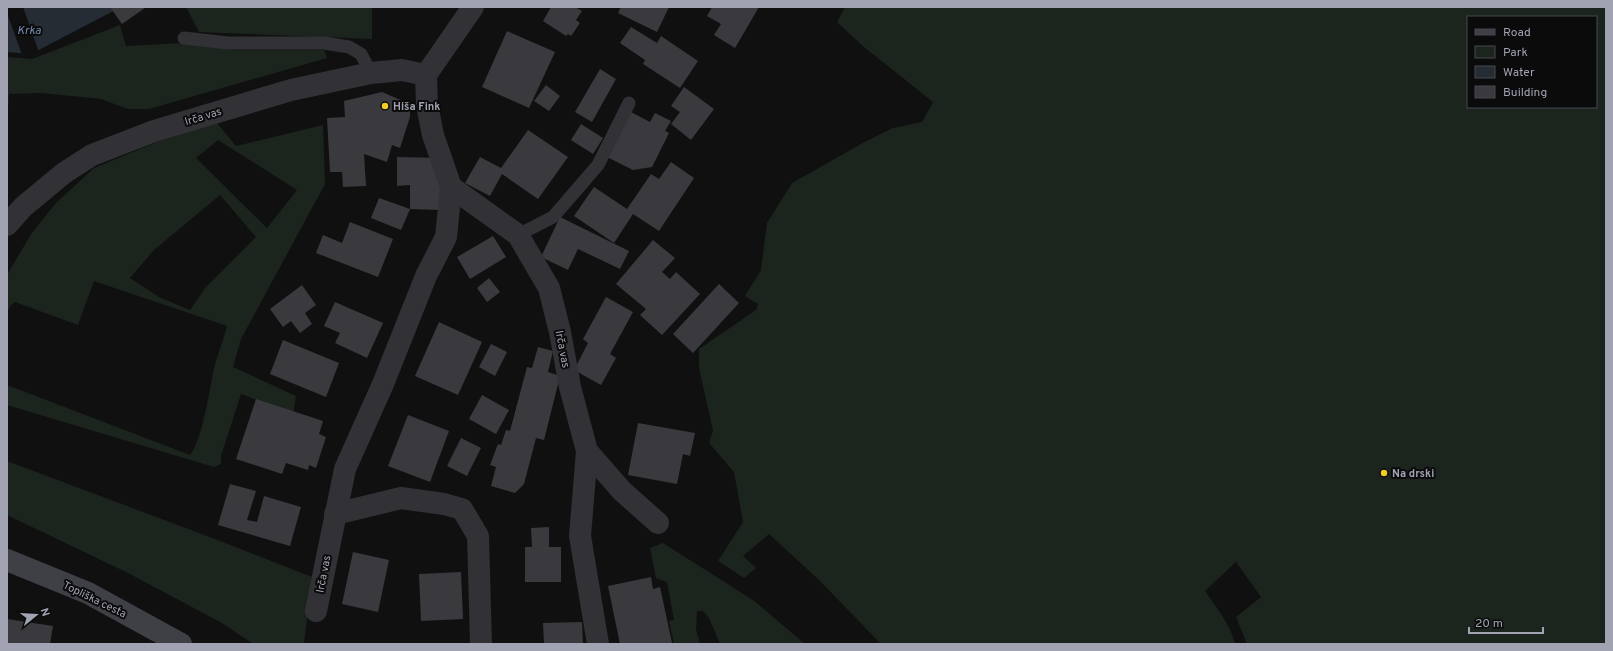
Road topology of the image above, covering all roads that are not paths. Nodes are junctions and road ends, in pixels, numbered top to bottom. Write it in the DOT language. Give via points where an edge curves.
graph roads {
  1 [pos="472,7"];
  2 [pos="184,38"];
  3 [pos="371,73"];
  4 [pos="426,75"];
  5 [pos="629,103"];
  6 [pos="452,187"];
  7 [pos="8,223"];
  8 [pos="518,235"];
  9 [pos="587,451"];
  10 [pos="335,514"];
  11 [pos="658,523"];
  12 [pos="7,560"];
  13 [pos="316,611"];
  14 [pos="181,644"];
  15 [pos="481,644"];
  16 [pos="598,644"];
  1 -- 4 [label="street"];
  2 -- 3 [label="lane" via="228,43 324,43 349,47 361,54"];
  3 -- 4 [label="street, Irča vas" via="402,70"];
  3 -- 7 [label="street, Irča vas" via="291,90 154,131 92,156 64,173"];
  4 -- 6 [label="street, Irča vas" via="427,105 433,135"];
  5 -- 8 [label="lane" via="598,165 553,217"];
  6 -- 8 [label="street, Irča vas"];
  6 -- 10 [label="street, Irča vas" via="446,237 426,276 383,384 345,469"];
  8 -- 9 [label="street, Irča vas" via="549,288 570,387"];
  9 -- 11 [label="street, Irča vas" via="622,491"];
  9 -- 16 [label="street" via="580,536"];
  10 -- 13 [label="street, Irča vas"];
  10 -- 15 [label="street" via="401,498 462,509 478,536"];
  12 -- 14 [label="main road, Topliška cesta" via="88,594"];
}
